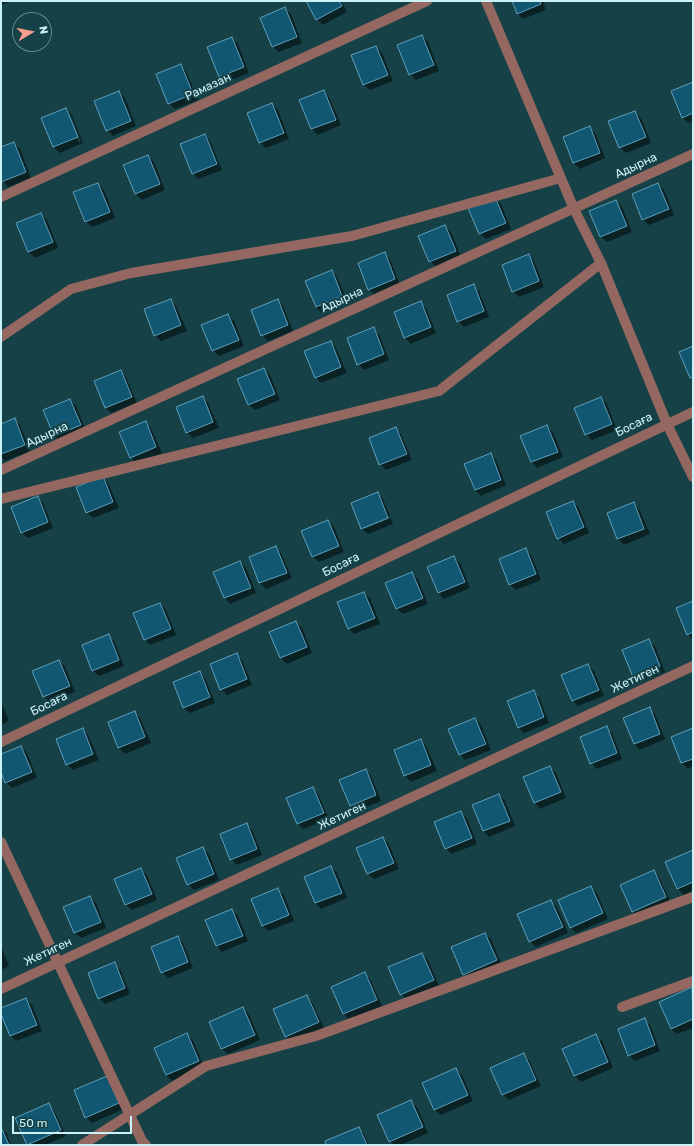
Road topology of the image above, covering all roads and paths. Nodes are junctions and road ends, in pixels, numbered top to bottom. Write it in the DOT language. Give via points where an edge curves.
graph roads {
  1 [pos="427,1"];
  2 [pos="486,1"];
  3 [pos="693,154"];
  4 [pos="561,178"];
  5 [pos="1,197"];
  6 [pos="574,209"];
  7 [pos="601,263"];
  8 [pos="1,337"];
  9 [pos="693,412"];
  10 [pos="667,424"];
  11 [pos="1,470"];
  12 [pos="693,477"];
  13 [pos="1,499"];
  14 [pos="693,666"];
  15 [pos="1,742"];
  16 [pos="1,842"];
  17 [pos="693,897"];
  18 [pos="58,962"];
  19 [pos="693,981"];
  20 [pos="1,988"];
  21 [pos="622,1007"];
  22 [pos="129,1115"];
  23 [pos="82,1145"];
  24 [pos="146,1145"];
  1 -- 5 [label="street, Рамазан"];
  2 -- 4 [label="street"];
  3 -- 6 [label="street, Адырна"];
  4 -- 6 [label="street"];
  4 -- 8 [label="street" via="352,236 131,273 71,289"];
  6 -- 7 [label="street"];
  6 -- 11 [label="street, Адырна"];
  7 -- 10 [label="street"];
  7 -- 13 [label="street" via="439,391"];
  9 -- 10 [label="street, Босаға"];
  10 -- 12 [label="street"];
  10 -- 15 [label="street, Босаға"];
  14 -- 18 [label="street, Жетиген"];
  16 -- 18 [label="street"];
  17 -- 22 [label="street" via="316,1036 206,1066"];
  18 -- 20 [label="street, Жетиген"];
  18 -- 22 [label="street"];
  19 -- 21 [label="street"];
  22 -- 23 [label="street"];
  22 -- 24 [label="street" via="142,1142"];
}
